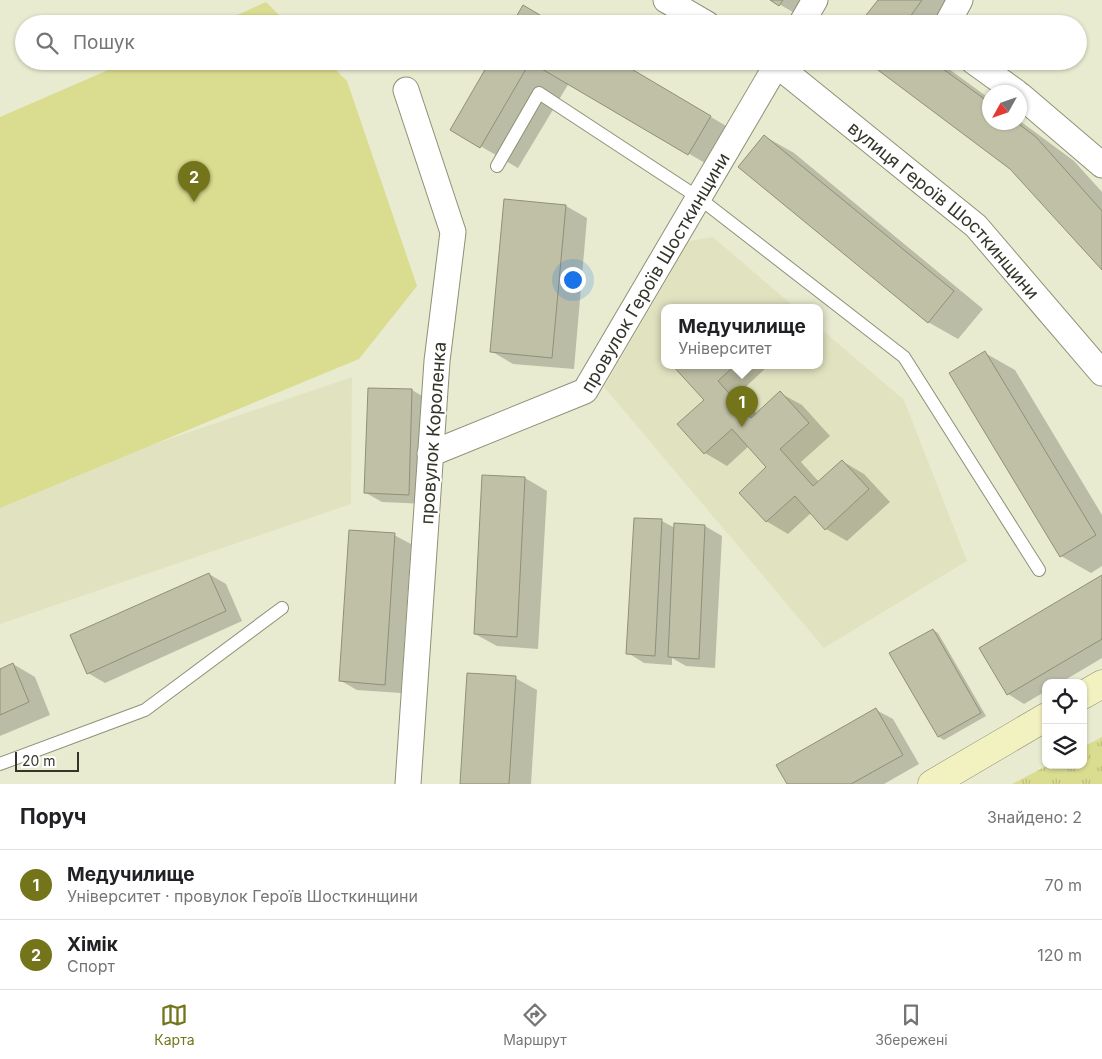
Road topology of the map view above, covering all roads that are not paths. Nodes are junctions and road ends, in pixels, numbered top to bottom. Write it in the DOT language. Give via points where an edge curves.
graph roads {
  1 [pos="666,0"];
  2 [pos="815,0"];
  3 [pos="960,0"];
  4 [pos="692,15"];
  5 [pos="806,15"];
  6 [pos="952,15"];
  7 [pos="771,70"];
  8 [pos="786,70"];
  9 [pos="986,70"];
  10 [pos="1007,85"];
  11 [pos="406,90"];
  12 [pos="1027,101"];
  13 [pos="1102,165"];
  14 [pos="497,166"];
  15 [pos="699,198"];
  16 [pos="1102,373"];
  17 [pos="430,454"];
  18 [pos="1040,570"];
  19 [pos="282,608"];
  20 [pos="1102,684"];
  21 [pos="1087,693"];
  22 [pos="1042,719"];
  23 [pos="0,764"];
  24 [pos="408,784"];
  25 [pos="932,784"];
  1 -- 4 [label="street"];
  2 -- 5 [label="street"];
  3 -- 6 [label="street"];
  7 -- 15 [label="street, провулок Героїв Шосткинщини"];
  8 -- 16 [label="street, вулиця Героїв Шосткинщини" via="976,226"];
  9 -- 10 [label="street"];
  11 -- 17 [label="street, провулок Короленка" via="453,232 437,361"];
  12 -- 13 [label="street"];
  14 -- 15 [label="lane" via="539,93"];
  15 -- 17 [label="street, провулок Героїв Шосткинщини" via="585,391"];
  15 -- 18 [label="lane" via="904,357"];
  17 -- 24 [label="street, провулок Короленка"];
  19 -- 23 [label="lane" via="145,710"];
  20 -- 21 [label="main road"];
  22 -- 25 [label="main road"];
}
